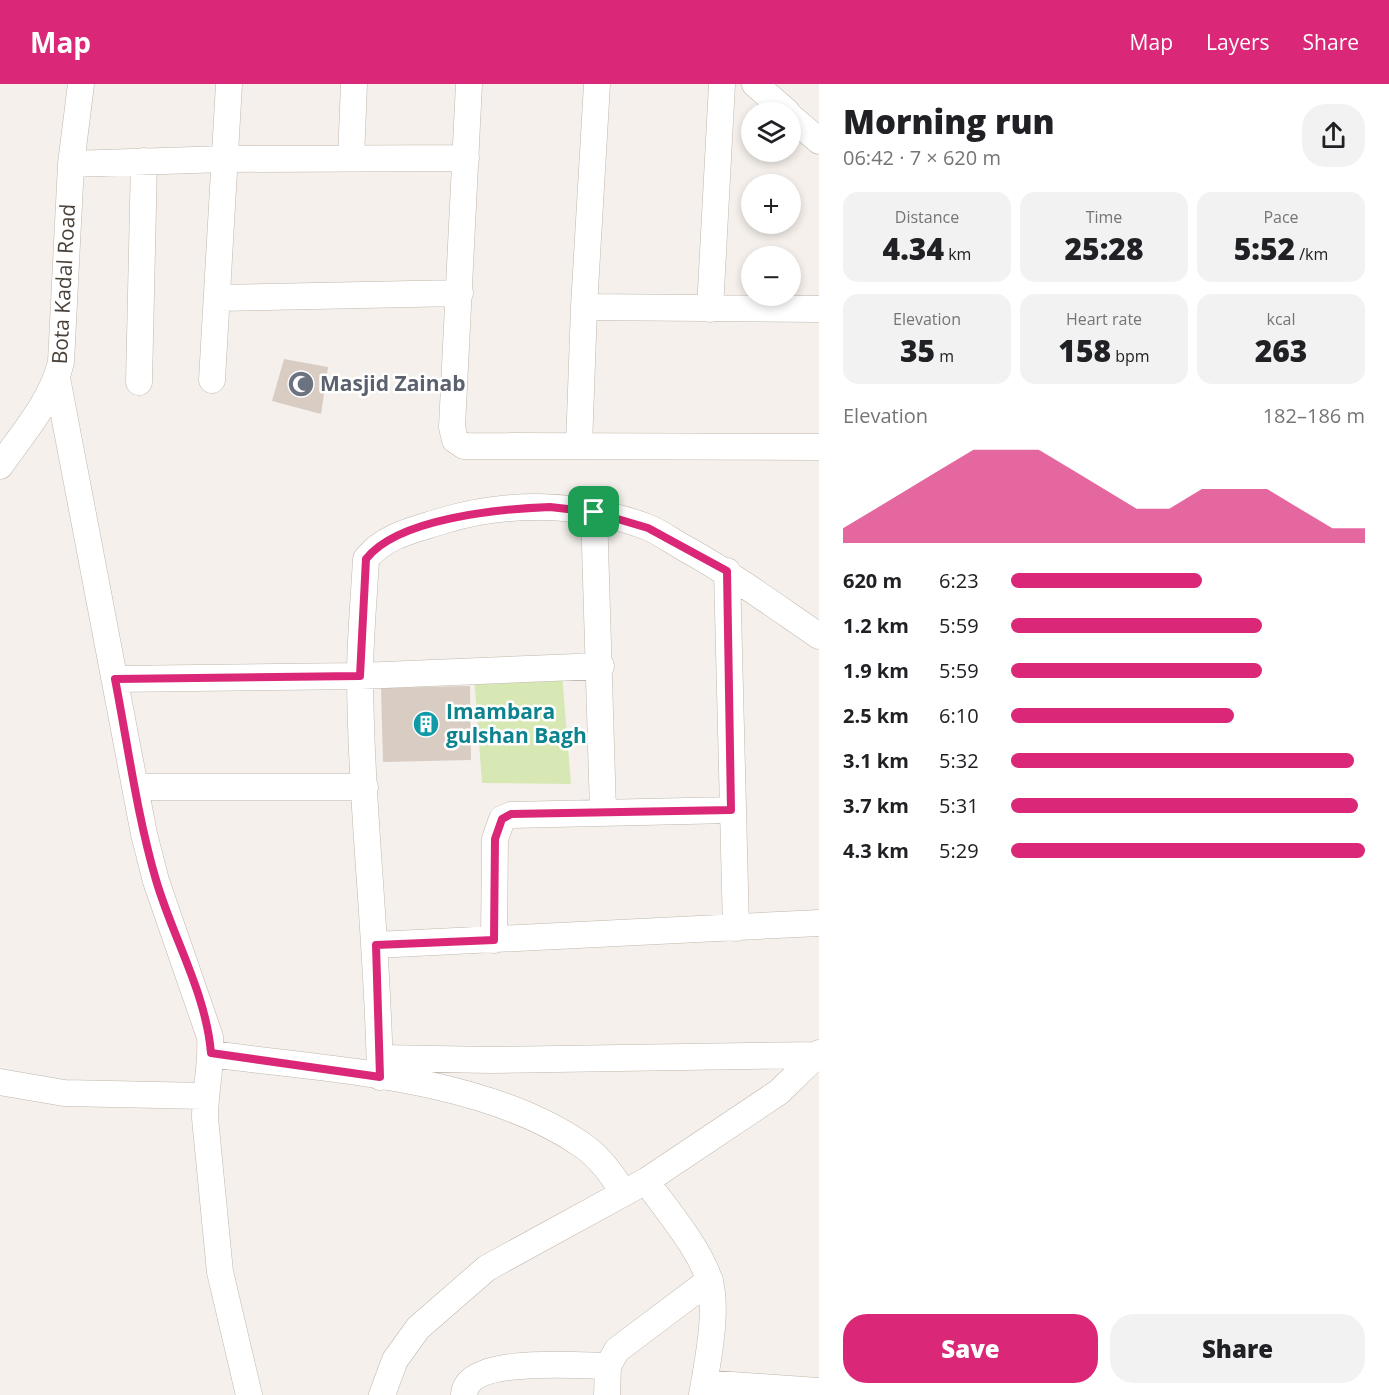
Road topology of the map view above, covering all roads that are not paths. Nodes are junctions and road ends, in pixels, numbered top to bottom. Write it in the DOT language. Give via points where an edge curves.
graph roads {
  1 [pos="81,84"];
  2 [pos="229,84"];
  3 [pos="354,84"];
  4 [pos="469,84"];
  5 [pos="597,84"];
  6 [pos="722,84"];
  7 [pos="755,84"];
  8 [pos="776,102"];
  9 [pos="801,125"];
  10 [pos="819,141"];
  11 [pos="351,158"];
  12 [pos="466,158"];
  13 [pos="225,159"];
  14 [pos="144,161"];
  15 [pos="71,164"];
  16 [pos="460,292"];
  17 [pos="218,298"];
  18 [pos="584,307"];
  19 [pos="710,309"];
  20 [pos="819,309"];
  21 [pos="57,378"];
  22 [pos="212,380"];
  23 [pos="139,382"];
  24 [pos="579,446"];
  25 [pos="819,447"];
  26 [pos="0,466"];
  27 [pos="594,512"];
  28 [pos="727,571"];
  29 [pos="819,636"];
  30 [pos="601,666"];
  31 [pos="360,676"];
  32 [pos="115,679"];
  33 [pos="136,787"];
  34 [pos="365,787"];
  35 [pos="731,810"];
  36 [pos="603,811"];
  37 [pos="819,923"];
  38 [pos="736,928"];
  39 [pos="494,940"];
  40 [pos="376,945"];
  41 [pos="211,1053"];
  42 [pos="818,1054"];
  43 [pos="380,1068"];
  44 [pos="0,1082"];
  45 [pos="205,1096"];
  46 [pos="646,1181"];
  47 [pos="624,1193"];
  48 [pos="710,1280"];
  49 [pos="608,1366"];
  50 [pos="703,1389"];
  51 [pos="819,1391"];
  52 [pos="249,1395"];
  53 [pos="382,1395"];
  54 [pos="464,1395"];
  55 [pos="607,1395"];
  1 -- 15 [label="street, Bota Kadal Road"];
  2 -- 13 [label="street"];
  3 -- 11 [label="street"];
  4 -- 12 [label="street"];
  5 -- 18 [label="street"];
  6 -- 19 [label="street"];
  7 -- 8 [label="street"];
  9 -- 10 [label="street"];
  11 -- 12 [label="street"];
  11 -- 13 [label="street"];
  12 -- 16 [label="street"];
  13 -- 14 [label="street"];
  13 -- 17 [label="street"];
  14 -- 15 [label="street"];
  14 -- 23 [label="street"];
  15 -- 21 [label="street, Bota Kadal Road"];
  16 -- 17 [label="street"];
  16 -- 24 [label="street" via="452,427 455,440 464,446"];
  17 -- 22 [label="street"];
  18 -- 19 [label="street"];
  18 -- 24 [label="street"];
  19 -- 20 [label="street"];
  21 -- 26 [label="street, Bota Kadal Road"];
  21 -- 32 [label="street"];
  24 -- 25 [label="street"];
  27 -- 28 [label="street" via="648,528"];
  27 -- 30 [label="street"];
  27 -- 31 [label="street" via="550,507 504,509 451,518 376,546 366,559"];
  28 -- 29 [label="street"];
  28 -- 35 [label="street"];
  30 -- 31 [label="street"];
  30 -- 36 [label="street"];
  31 -- 32 [label="street"];
  31 -- 34 [label="street"];
  32 -- 33 [label="street"];
  33 -- 34 [label="street"];
  33 -- 41 [label="street" via="156,881 206,1020"];
  34 -- 40 [label="street"];
  35 -- 36 [label="street"];
  35 -- 38 [label="street"];
  36 -- 39 [label="street" via="511,814 502,819 495,839"];
  37 -- 38 [label="street"];
  38 -- 39 [label="street"];
  39 -- 40 [label="street"];
  40 -- 43 [label="street"];
  41 -- 43 [label="street"];
  41 -- 45 [label="street"];
  42 -- 43 [label="street" via="492,1060"];
  42 -- 46 [label="street" via="779,1092"];
  43 -- 47 [label="street" via="514,1108 584,1146 607,1167"];
  44 -- 45 [label="street" via="64,1093"];
  45 -- 52 [label="street" via="220,1272"];
  46 -- 47 [label="street"];
  46 -- 48 [label="street"];
  47 -- 53 [label="street" via="487,1268 450,1298 418,1328 395,1360"];
  48 -- 49 [label="street" via="617,1350"];
  48 -- 50 [label="street" via="712,1309"];
  49 -- 54 [label="street" via="501,1368 470,1380"];
  49 -- 55 [label="street"];
  50 -- 51 [label="street"];
}
